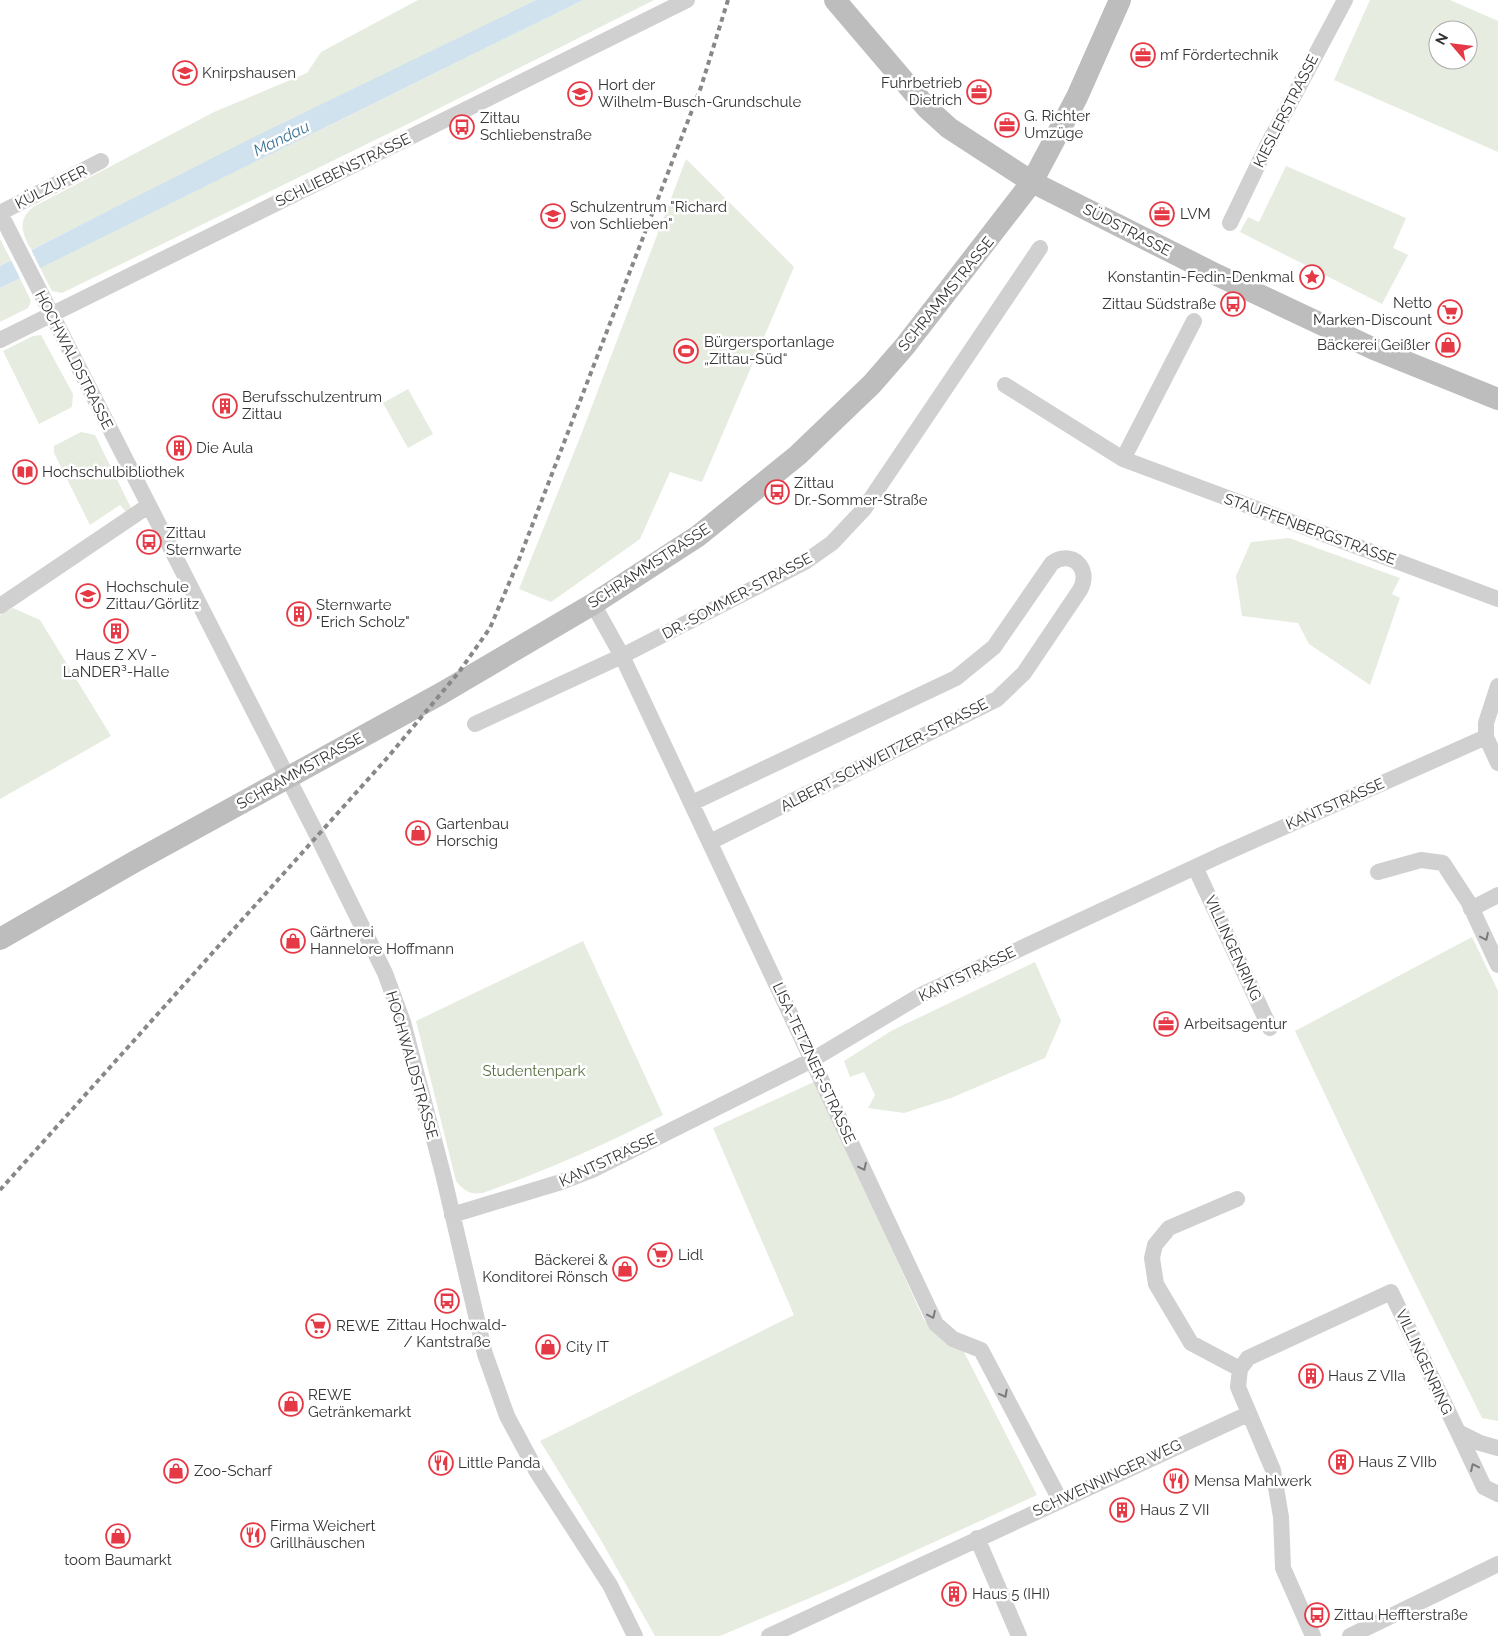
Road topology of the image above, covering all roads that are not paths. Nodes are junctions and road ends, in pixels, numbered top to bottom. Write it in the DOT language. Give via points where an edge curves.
graph roads {
  1 [pos="687,0"];
  2 [pos="834,0"];
  3 [pos="1120,0"];
  4 [pos="1345,0"];
  5 [pos="101,161"];
  6 [pos="1032,182"];
  7 [pos="0,213"];
  8 [pos="1230,223"];
  9 [pos="1040,248"];
  10 [pos="51,315"];
  11 [pos="1194,321"];
  12 [pos="0,340"];
  13 [pos="1005,385"];
  14 [pos="1498,399"];
  15 [pos="1123,460"];
  16 [pos="148,506"];
  17 [pos="1498,599"];
  18 [pos="593,604"];
  19 [pos="0,606"];
  20 [pos="622,656"];
  21 [pos="1498,686"];
  22 [pos="475,724"];
  23 [pos="1486,737"];
  24 [pos="1498,763"];
  25 [pos="287,778"];
  26 [pos="692,803"];
  27 [pos="710,842"];
  28 [pos="1195,867"];
  29 [pos="1378,872"];
  30 [pos="1498,895"];
  31 [pos="1471,909"];
  32 [pos="0,939"];
  33 [pos="1498,965"];
  34 [pos="1270,1028"];
  35 [pos="812,1060"];
  36 [pos="1237,1199"];
  37 [pos="452,1215"];
  38 [pos="1240,1369"];
  39 [pos="1248,1414"];
  40 [pos="1458,1432"];
  41 [pos="1498,1448"];
  42 [pos="1498,1494"];
  43 [pos="1060,1500"];
  44 [pos="977,1538"];
  45 [pos="1498,1564"];
  46 [pos="635,1636"];
  47 [pos="768,1636"];
  48 [pos="1019,1636"];
  49 [pos="1313,1636"];
  50 [pos="1350,1636"];
  1 -- 10 [label="street, SCHLIEBENSTRASSE"];
  2 -- 6 [label="main road, SÜDSTRASSE" via="948,128"];
  3 -- 6 [label="main road, SCHRAMMSTRASSE" via="1073,105"];
  4 -- 8 [label="street, KIESLERSTRASSE"];
  5 -- 7 [label="street, KÜLZUFER"];
  6 -- 14 [label="main road, SÜDSTRASSE" via="1366,345"];
  6 -- 18 [label="main road, SCHRAMMSTRASSE" via="872,384 798,455 698,536"];
  7 -- 10 [label="street, HOCHWALDSTRASSE"];
  9 -- 20 [label="street, DR.-SOMMER-STRASSE" via="864,509 832,543 805,562"];
  10 -- 12 [label="street, SCHLIEBENSTRASSE"];
  10 -- 16 [label="street, HOCHWALDSTRASSE"];
  11 -- 15 [label="street"];
  13 -- 15 [label="street, STAUFFENBERGSTRASSE"];
  15 -- 17 [label="street, STAUFFENBERGSTRASSE"];
  16 -- 19 [label="street"];
  16 -- 25 [label="street, HOCHWALDSTRASSE"];
  18 -- 20 [label="street, LISA-TETZNER-STRASSE"];
  18 -- 25 [label="main road, SCHRAMMSTRASSE" via="442,693"];
  20 -- 22 [label="street, DR.-SOMMER-STRASSE"];
  20 -- 26 [label="street, LISA-TETZNER-STRASSE"];
  21 -- 23 [label="street" via="1486,723"];
  23 -- 24 [label="street"];
  23 -- 28 [label="street, KANTSTRASSE"];
  25 -- 32 [label="main road, SCHRAMMSTRASSE"];
  25 -- 37 [label="street, HOCHWALDSTRASSE" via="396,999"];
  26 -- 27 [label="street, LISA-TETZNER-STRASSE"];
  26 -- 27 [label="street, ALBERT-SCHWEITZER-STRASSE" via="956,678 994,647 1052,563 1066,558 1083,570 1080,590 1024,673 997,699"];
  27 -- 35 [label="street, LISA-TETZNER-STRASSE"];
  28 -- 34 [label="street, VILLINGENRING"];
  28 -- 35 [label="street, KANTSTRASSE" via="921,995"];
  29 -- 31 [label="street" via="1422,860 1443,863"];
  30 -- 31 [label="street"];
  31 -- 33 [label="street, one-way"];
  35 -- 37 [label="street, KANTSTRASSE" via="592,1170"];
  35 -- 43 [label="street, LISA-TETZNER-STRASSE, one-way" via="936,1324 954,1339 981,1350"];
  36 -- 38 [label="street" via="1169,1228 1155,1245 1152,1258 1156,1284 1191,1344"];
  37 -- 46 [label="street, HOCHWALDSTRASSE" via="485,1354 507,1416 537,1472 610,1586"];
  38 -- 39 [label="street" via="1238,1387"];
  38 -- 40 [label="street, VILLINGENRING" via="1248,1358 1273,1345 1391,1292"];
  39 -- 43 [label="street, SCHWENNINGER WEG"];
  39 -- 49 [label="street" via="1274,1470 1283,1568"];
  40 -- 41 [label="street, VILLINGENRING"];
  42 -- 40 [label="street, VILLINGENRING, one-way" via="1484,1487"];
  43 -- 44 [label="street, SCHWENNINGER WEG"];
  44 -- 47 [label="street, SCHWENNINGER WEG"];
  44 -- 48 [label="street"];
  45 -- 50 [label="street"];
}
